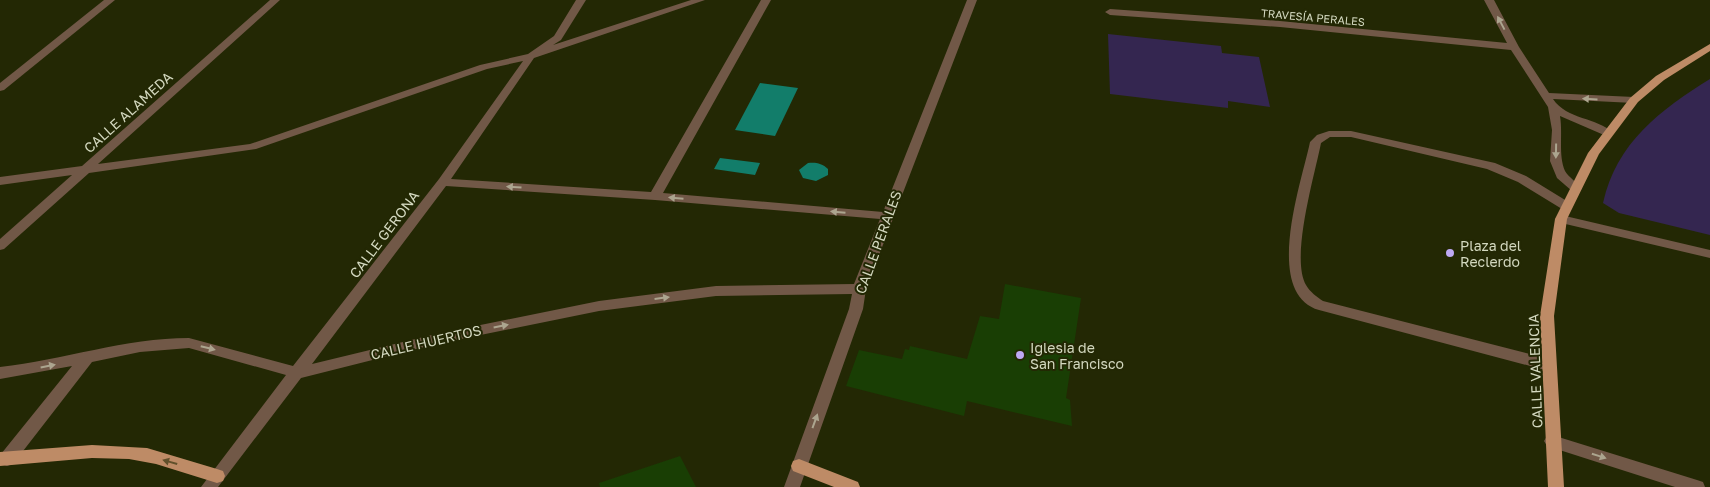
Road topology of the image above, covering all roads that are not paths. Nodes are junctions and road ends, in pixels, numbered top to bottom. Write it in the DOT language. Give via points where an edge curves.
graph roads {
  1 [pos="110,0"];
  2 [pos="275,0"];
  3 [pos="581,0"];
  4 [pos="700,0"];
  5 [pos="766,0"];
  6 [pos="972,0"];
  7 [pos="1489,0"];
  8 [pos="1110,12"];
  9 [pos="1514,46"];
  10 [pos="1710,47"];
  11 [pos="531,56"];
  12 [pos="0,88"];
  13 [pos="1546,96"];
  14 [pos="1634,100"];
  15 [pos="1553,107"];
  16 [pos="1608,133"];
  17 [pos="86,169"];
  18 [pos="0,181"];
  19 [pos="443,182"];
  20 [pos="1576,188"];
  21 [pos="655,196"];
  22 [pos="1566,206"];
  23 [pos="886,216"];
  24 [pos="1561,219"];
  25 [pos="0,246"];
  26 [pos="1710,254"];
  27 [pos="859,289"];
  28 [pos="87,358"];
  29 [pos="1549,365"];
  30 [pos="0,373"];
  31 [pos="296,373"];
  32 [pos="1552,441"];
  33 [pos="4,459"];
  34 [pos="799,466"];
  35 [pos="213,482"];
  36 [pos="792,487"];
  37 [pos="852,487"];
  38 [pos="1556,487"];
  39 [pos="1697,487"];
  1 -- 12 [label="street"];
  2 -- 17 [label="street, CALLE ALAMEDA"];
  3 -- 11 [label="street, CALLE GERONA" via="558,38"];
  4 -- 11 [label="street"];
  5 -- 21 [label="street"];
  6 -- 23 [label="street, CALLE PERALES"];
  9 -- 7 [label="street, one-way"];
  8 -- 9 [label="street, TRAVESÍA PERALES"];
  9 -- 13 [label="street"];
  10 -- 14 [label="main road, CALLE VALENCIA" via="1660,78"];
  11 -- 17 [label="street" via="484,67 252,148"];
  11 -- 19 [label="street, CALLE GERONA"];
  14 -- 13 [label="street, one-way"];
  13 -- 15 [label="street"];
  14 -- 16 [label="main road, CALLE VALENCIA"];
  15 -- 16 [label="street"];
  15 -- 20 [label="street, one-way" via="1557,130 1556,161 1561,175"];
  16 -- 20 [label="main road, CALLE VALENCIA"];
  17 -- 18 [label="street"];
  17 -- 25 [label="street, CALLE ALAMEDA"];
  21 -- 19 [label="street, one-way"];
  19 -- 31 [label="street, CALLE GERONA"];
  20 -- 22 [label="main road, CALLE VALENCIA"];
  23 -- 21 [label="street, one-way"];
  22 -- 24 [label="main road, CALLE VALENCIA"];
  22 -- 29 [label="street" via="1522,179 1492,166 1363,136 1329,134 1316,142 1297,238 1295,270 1299,284 1303,292 1319,304"];
  23 -- 27 [label="street, CALLE PERALES"];
  24 -- 26 [label="street"];
  24 -- 29 [label="main road, CALLE VALENCIA" via="1547,316"];
  31 -- 27 [label="street, CALLE HUERTOS, one-way" via="436,339 599,306 760,288"];
  34 -- 27 [label="street, CALLE PERALES, one-way" via="856,309"];
  30 -- 28 [label="street, one-way"];
  28 -- 31 [label="street, one-way" via="140,347 189,343"];
  28 -- 33 [label="street"];
  29 -- 32 [label="main road, CALLE VALENCIA"];
  31 -- 35 [label="street, CALLE GERONA"];
  32 -- 38 [label="main road, CALLE VALENCIA"];
  32 -- 39 [label="street, one-way"];
  35 -- 33 [label="main road, one-way" via="146,455 104,452"];
  34 -- 36 [label="street, CALLE PERALES"];
  34 -- 37 [label="main road"];
}
